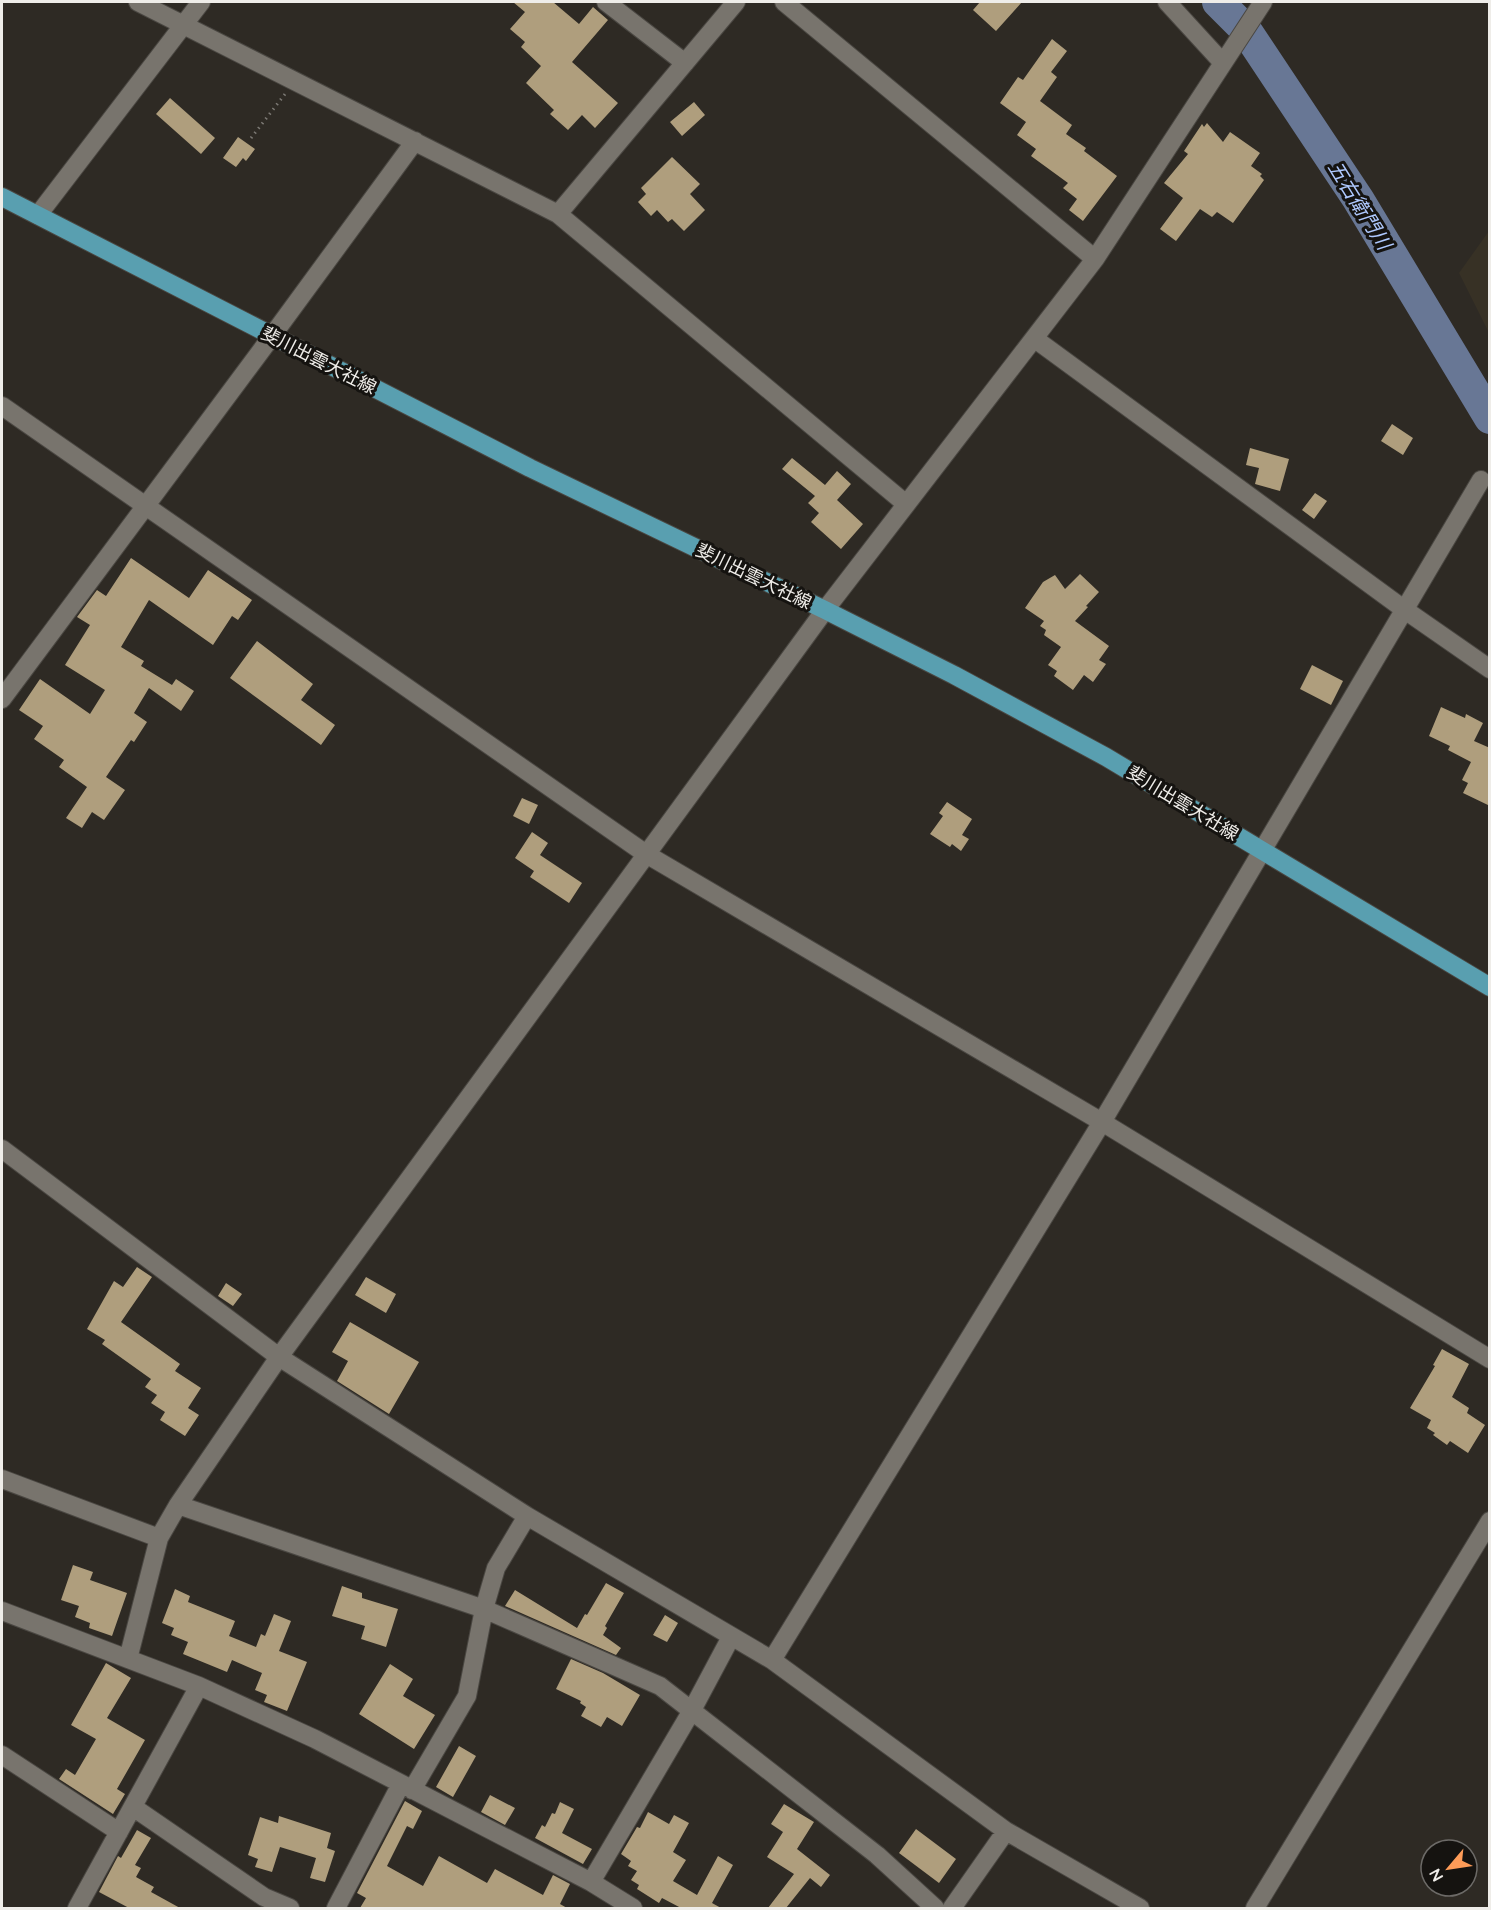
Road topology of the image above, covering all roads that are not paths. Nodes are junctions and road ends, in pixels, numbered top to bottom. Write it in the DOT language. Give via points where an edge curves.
graph roads {
  1 [pos="138,2"];
  2 [pos="201,2"];
  3 [pos="606,2"];
  4 [pos="736,2"];
  5 [pos="784,2"];
  6 [pos="1167,2"];
  7 [pos="1263,2"];
  8 [pos="184,24"];
  9 [pos="1221,62"];
  10 [pos="685,63"];
  11 [pos="415,141"];
  12 [pos="2,197"];
  13 [pos="558,214"];
  14 [pos="38,215"];
  15 [pos="1095,259"];
  16 [pos="272,336"];
  17 [pos="1035,339"];
  18 [pos="2,406"];
  19 [pos="1481,480"];
  20 [pos="906,504"];
  21 [pos="146,505"];
  22 [pos="825,610"];
  23 [pos="1405,610"];
  24 [pos="1490,669"];
  25 [pos="2,699"];
  26 [pos="1261,850"];
  27 [pos="646,854"];
  28 [pos="1490,987"];
  29 [pos="1102,1122"];
  30 [pos="2,1149"];
  31 [pos="279,1357"];
  32 [pos="1490,1359"];
  33 [pos="2,1479"];
  34 [pos="178,1505"];
  35 [pos="527,1516"];
  36 [pos="1490,1521"];
  37 [pos="159,1538"];
  38 [pos="484,1609"];
  39 [pos="2,1611"];
  40 [pos="731,1637"];
  41 [pos="128,1659"];
  42 [pos="772,1660"];
  43 [pos="199,1686"];
  44 [pos="691,1712"];
  45 [pos="2,1755"];
  46 [pos="407,1787"];
  47 [pos="133,1807"];
  48 [pos="1006,1831"];
  49 [pos="119,1832"];
  50 [pos="591,1882"];
  51 [pos="77,1908"];
  52 [pos="290,1908"];
  53 [pos="336,1908"];
  54 [pos="633,1908"];
  55 [pos="935,1908"];
  56 [pos="952,1908"];
  57 [pos="1140,1908"];
  58 [pos="1255,1908"];
  1 -- 8 [label="street"];
  2 -- 8 [label="street"];
  3 -- 10 [label="street"];
  4 -- 10 [label="street"];
  5 -- 15 [label="street"];
  6 -- 9 [label="street"];
  7 -- 9 [label="street"];
  8 -- 11 [label="street"];
  8 -- 14 [label="street"];
  9 -- 15 [label="street"];
  10 -- 13 [label="street"];
  11 -- 13 [label="street"];
  11 -- 16 [label="street"];
  12 -- 14 [label="main road, 斐川出雲大社線"];
  13 -- 20 [label="street"];
  14 -- 16 [label="main road, 斐川出雲大社線"];
  15 -- 17 [label="street"];
  16 -- 21 [label="street"];
  16 -- 22 [label="main road, 斐川出雲大社線" via="530,468"];
  17 -- 20 [label="street"];
  17 -- 23 [label="street"];
  18 -- 21 [label="street"];
  19 -- 23 [label="street"];
  20 -- 22 [label="street"];
  21 -- 25 [label="street"];
  21 -- 27 [label="street"];
  22 -- 26 [label="main road, 斐川出雲大社線" via="1106,757"];
  22 -- 27 [label="street"];
  23 -- 24 [label="street"];
  23 -- 26 [label="street"];
  26 -- 28 [label="main road, 斐川出雲大社線"];
  26 -- 29 [label="street"];
  27 -- 29 [label="street"];
  27 -- 31 [label="street"];
  29 -- 32 [label="street"];
  29 -- 42 [label="street"];
  30 -- 31 [label="street"];
  31 -- 34 [label="street"];
  31 -- 35 [label="street"];
  33 -- 37 [label="street"];
  34 -- 37 [label="street"];
  34 -- 38 [label="street"];
  35 -- 38 [label="street" via="496,1568"];
  35 -- 40 [label="street"];
  36 -- 58 [label="street"];
  37 -- 41 [label="street"];
  38 -- 44 [label="street" via="660,1686"];
  38 -- 46 [label="street" via="467,1696"];
  39 -- 41 [label="street"];
  40 -- 42 [label="street"];
  40 -- 44 [label="street"];
  41 -- 43 [label="street"];
  42 -- 48 [label="street"];
  43 -- 46 [label="street"];
  43 -- 47 [label="street"];
  44 -- 50 [label="street"];
  44 -- 55 [label="street" via="877,1855"];
  45 -- 49 [label="street"];
  46 -- 50 [label="street"];
  46 -- 53 [label="street"];
  47 -- 49 [label="street"];
  47 -- 52 [label="street" via="264,1897"];
  48 -- 56 [label="street"];
  48 -- 57 [label="street"];
  49 -- 51 [label="street"];
  50 -- 54 [label="street"];
}
